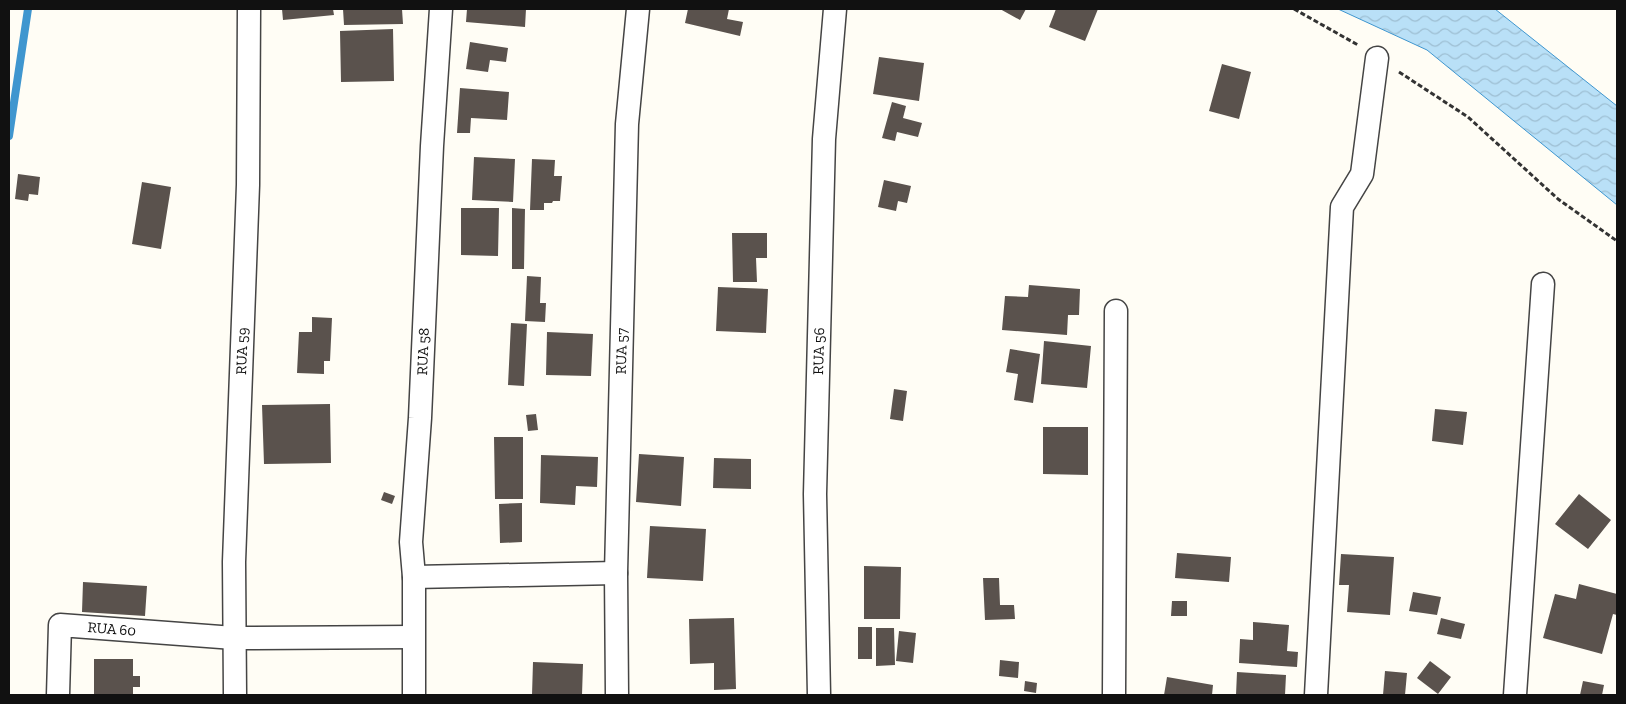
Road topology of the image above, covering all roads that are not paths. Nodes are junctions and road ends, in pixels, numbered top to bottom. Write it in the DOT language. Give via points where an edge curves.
graph roads {
  1 [pos="249,9"];
  2 [pos="441,9"];
  3 [pos="638,9"];
  4 [pos="835,9"];
  5 [pos="1378,58"];
  6 [pos="1544,284"];
  7 [pos="1116,311"];
  8 [pos="616,573"];
  9 [pos="414,577"];
  10 [pos="413,637"];
  11 [pos="234,638"];
  12 [pos="58,695"];
  13 [pos="235,695"];
  14 [pos="414,695"];
  15 [pos="617,695"];
  16 [pos="819,695"];
  17 [pos="1114,695"];
  18 [pos="1316,695"];
  19 [pos="1515,695"];
  1 -- 11 [label="street, RUA 59" via="248,184"];
  2 -- 9 [label="street, RUA 58" via="411,542"];
  3 -- 8 [label="street, RUA 57" via="628,124"];
  4 -- 16 [label="street, RUA 56" via="824,139 815,494"];
  5 -- 18 [label="street" via="1362,174 1342,206"];
  6 -- 19 [label="street"];
  7 -- 17 [label="street"];
  8 -- 9 [label="street"];
  8 -- 15 [label="street, RUA 57"];
  9 -- 10 [label="street, RUA 58"];
  10 -- 11 [label="street"];
  10 -- 14 [label="street, RUA 58"];
  11 -- 12 [label="street, RUA 60" via="60,625"];
  11 -- 13 [label="street, RUA 59"];
}
